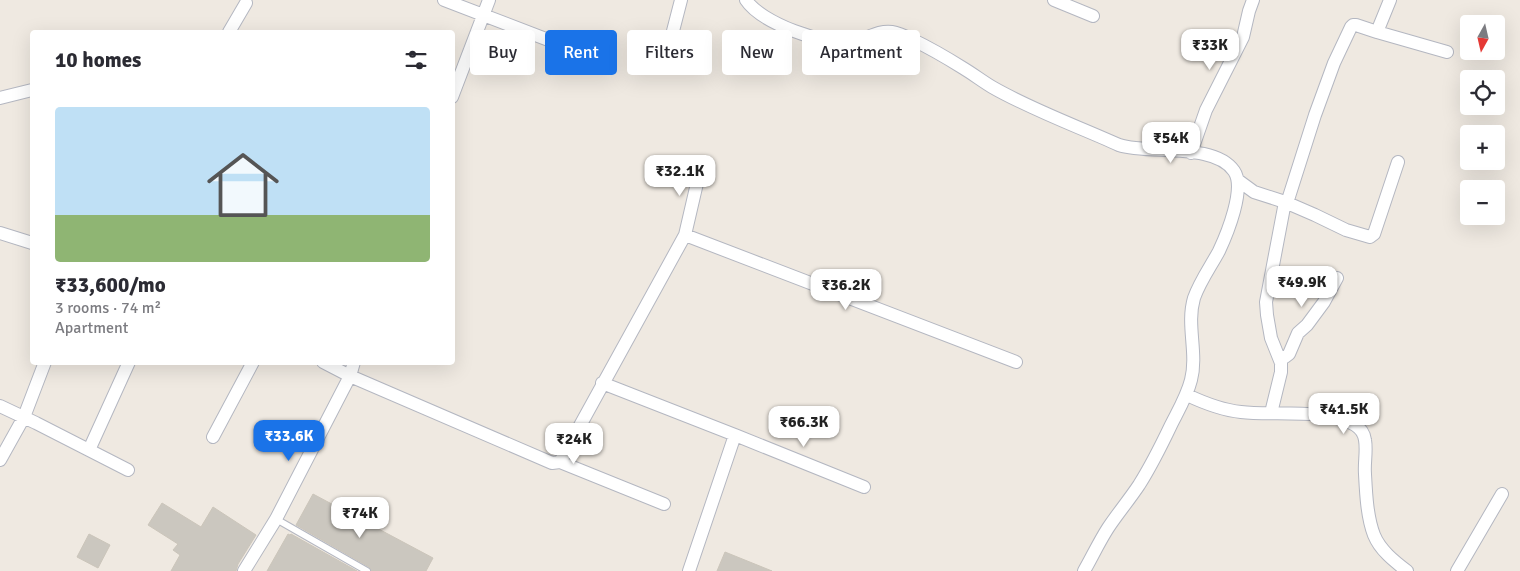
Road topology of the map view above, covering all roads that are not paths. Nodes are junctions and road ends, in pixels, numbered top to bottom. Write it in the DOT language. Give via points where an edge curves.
graph roads {
  1 [pos="444,0"];
  2 [pos="489,0"];
  3 [pos="681,0"];
  4 [pos="746,0"];
  5 [pos="1054,0"];
  6 [pos="1253,0"];
  7 [pos="1390,0"];
  8 [pos="246,3"];
  9 [pos="484,16"];
  10 [pos="1092,16"];
  11 [pos="230,30"];
  12 [pos="673,30"];
  13 [pos="1377,32"];
  14 [pos="545,39"];
  15 [pos="1447,52"];
  16 [pos="455,89"];
  17 [pos="30,90"];
  18 [pos="0,98"];
  19 [pos="1191,152"];
  20 [pos="1398,162"];
  21 [pos="701,166"];
  22 [pos="1239,182"];
  23 [pos="1286,203"];
  24 [pos="0,233"];
  25 [pos="685,235"];
  26 [pos="30,242"];
  27 [pos="1338,278"];
  28 [pos="1279,357"];
  29 [pos="1016,362"];
  30 [pos="44,365"];
  31 [pos="128,365"];
  32 [pos="251,365"];
  33 [pos="329,365"];
  34 [pos="353,365"];
  35 [pos="350,376"];
  36 [pos="602,383"];
  37 [pos="1187,395"];
  38 [pos="0,406"];
  39 [pos="1271,414"];
  40 [pos="24,417"];
  41 [pos="735,435"];
  42 [pos="212,437"];
  43 [pos="90,450"];
  44 [pos="0,460"];
  45 [pos="560,462"];
  46 [pos="128,470"];
  47 [pos="864,487"];
  48 [pos="1502,494"];
  49 [pos="664,504"];
  50 [pos="276,519"];
  51 [pos="244,571"];
  52 [pos="367,571"];
  53 [pos="689,571"];
  54 [pos="1084,571"];
  55 [pos="1407,571"];
  56 [pos="1457,571"];
  1 -- 9 [label="street"];
  2 -- 9 [label="street"];
  3 -- 12 [label="street"];
  4 -- 19 [label="street" via="751,7 778,24 832,41 855,42 894,32 924,45 990,86 1119,145"];
  5 -- 10 [label="street"];
  6 -- 19 [label="street" via="1243,36 1210,103"];
  7 -- 13 [label="street"];
  8 -- 11 [label="street"];
  9 -- 14 [label="street"];
  9 -- 16 [label="street"];
  13 -- 15 [label="street"];
  13 -- 23 [label="street" via="1356,25 1351,28 1334,63"];
  17 -- 18 [label="street"];
  19 -- 22 [label="street" via="1228,164"];
  20 -- 23 [label="street" via="1374,234 1370,237 1346,230"];
  21 -- 25 [label="street"];
  22 -- 23 [label="street" via="1254,192"];
  22 -- 37 [label="street" via="1220,248 1194,297 1191,315 1193,368"];
  23 -- 28 [label="street" via="1266,302 1271,338"];
  24 -- 26 [label="street"];
  25 -- 29 [label="street"];
  25 -- 36 [label="street"];
  27 -- 28 [label="street" via="1324,302 1298,333 1287,356"];
  28 -- 39 [label="street" via="1281,372"];
  30 -- 40 [label="street"];
  31 -- 43 [label="street"];
  32 -- 42 [label="street"];
  33 -- 35 [label="street"];
  34 -- 35 [label="street"];
  35 -- 45 [label="street" via="552,463"];
  35 -- 50 [label="street"];
  36 -- 41 [label="street"];
  36 -- 45 [label="street"];
  37 -- 39 [label="street" via="1226,410"];
  37 -- 54 [label="street" via="1152,463 1107,529"];
  38 -- 40 [label="street"];
  39 -- 55 [label="street" via="1320,415 1356,425 1365,439 1366,483 1374,535 1390,558"];
  40 -- 43 [label="street"];
  40 -- 44 [label="street"];
  41 -- 47 [label="street"];
  41 -- 53 [label="street"];
  43 -- 46 [label="street"];
  45 -- 49 [label="street"];
  48 -- 56 [label="street"];
  50 -- 51 [label="street"];
  50 -- 52 [label="lane"];
}
